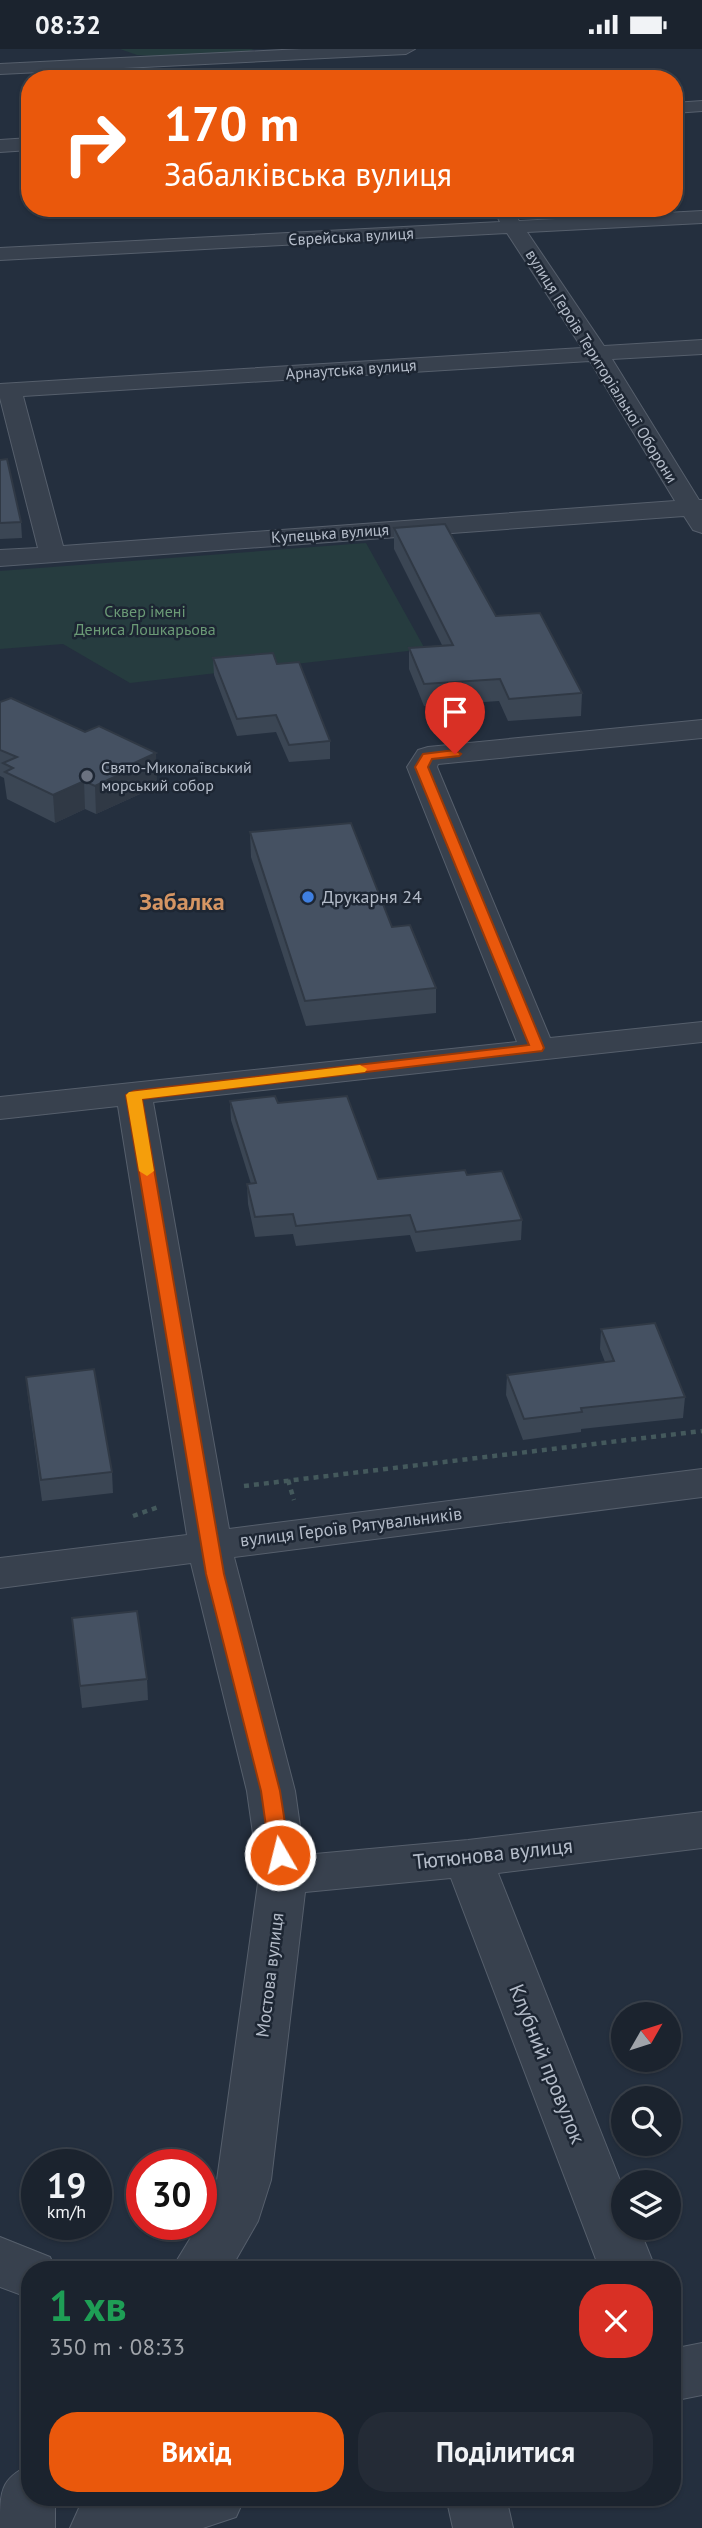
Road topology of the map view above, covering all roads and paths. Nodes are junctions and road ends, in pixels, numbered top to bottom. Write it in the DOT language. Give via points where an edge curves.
graph roads {
  1 [pos="388,49"];
  2 [pos="406,49"];
  3 [pos="40,50"];
  4 [pos="76,65"];
  5 [pos="0,69"];
  6 [pos="401,69"];
  7 [pos="702,106"];
  8 [pos="683,107"];
  9 [pos="21,145"];
  10 [pos="0,146"];
  11 [pos="507,217"];
  12 [pos="702,217"];
  13 [pos="514,227"];
  14 [pos="0,254"];
  15 [pos="702,347"];
  16 [pos="597,353"];
  17 [pos="5,390"];
  18 [pos="698,513"];
  19 [pos="52,553"];
  20 [pos="0,558"];
  21 [pos="702,729"];
  22 [pos="702,1032"];
  23 [pos="537,1048"];
  24 [pos="134,1095"];
  25 [pos="0,1108"];
  26 [pos="702,1431"];
  27 [pos="702,1483"];
  28 [pos="202,1491"];
  29 [pos="125,1519"];
  30 [pos="210,1545"];
  31 [pos="0,1573"];
  32 [pos="702,1830"];
  33 [pos="468,1858"];
  34 [pos="283,1876"];
  35 [pos="0,2261"];
  36 [pos="204,2261"];
  37 [pos="625,2261"];
  38 [pos="21,2270"];
  39 [pos="702,2369"];
  40 [pos="681,2373"];
  41 [pos="25,2506"];
  42 [pos="182,2506"];
  43 [pos="477,2506"];
  44 [pos="25,2528"];
  45 [pos="100,2528"];
  46 [pos="483,2528"];
  1 -- 2 [label="street"];
  1 -- 4 [label="street"];
  1 -- 6 [label="street"];
  3 -- 4 [label="street"];
  4 -- 5 [label="street"];
  7 -- 8 [label="street"];
  9 -- 10 [label="street"];
  11 -- 13 [label="street, вулиця Героїв Територіальної Оборони"];
  12 -- 13 [label="street, Єврейська вулиця"];
  13 -- 14 [label="street, Єврейська вулиця"];
  13 -- 16 [label="street, вулиця Героїв Територіальної Оборони"];
  15 -- 16 [label="street, Арнаутська вулиця"];
  16 -- 17 [label="street, Арнаутська вулиця"];
  16 -- 18 [label="street, вулиця Героїв Територіальної Оборони"];
  17 -- 19 [label="street"];
  18 -- 19 [label="street, Купецька вулиця"];
  19 -- 20 [label="street, Купецька вулиця"];
  21 -- 23 [label="street" via="428,756 422,767"];
  22 -- 23 [label="street"];
  23 -- 24 [label="street"];
  24 -- 25 [label="street"];
  24 -- 28 [label="street, Мостова вулиця"];
  26 -- 28 [label="path"];
  27 -- 30 [label="street, вулиця Героїв Рятувальників"];
  28 -- 29 [label="path"];
  28 -- 30 [label="street, Мостова вулиця"];
  30 -- 31 [label="street, вулиця Героїв Рятувальників"];
  30 -- 34 [label="street, Мостова вулиця" via="271,1791"];
  32 -- 33 [label="street, Тютюнова вулиця"];
  33 -- 34 [label="street, Тютюнова вулиця"];
  33 -- 37 [label="street, Клубний провулок"];
  34 -- 36 [label="street, Мостова вулиця" via="244,2179 231,2221"];
  35 -- 38 [label="street"];
  39 -- 40 [label="street"];
  41 -- 44 [label="street"];
  42 -- 45 [label="street"];
  43 -- 46 [label="street"];
}
